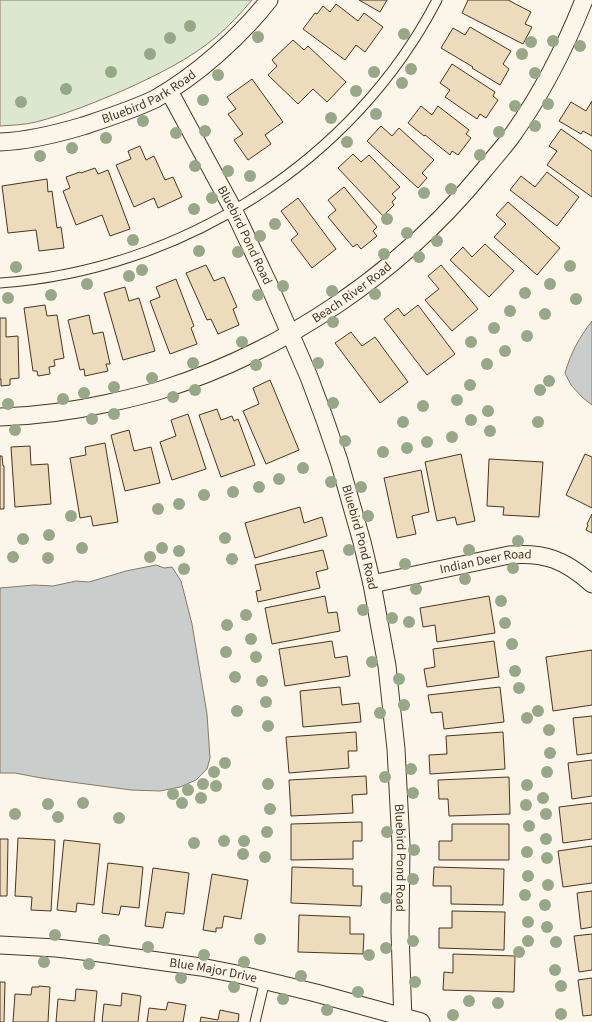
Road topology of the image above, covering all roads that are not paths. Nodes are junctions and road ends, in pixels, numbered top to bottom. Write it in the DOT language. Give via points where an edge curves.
graph roads {
  1 [pos="269,0"];
  2 [pos="437,0"];
  3 [pos="584,0"];
  4 [pos="169,90"];
  5 [pos="0,142"];
  6 [pos="234,211"];
  7 [pos="0,283"];
  8 [pos="290,333"];
  9 [pos="0,417"];
  10 [pos="372,584"];
  11 [pos="592,584"];
  12 [pos="0,945"];
  13 [pos="265,980"];
  14 [pos="403,1020"];
  15 [pos="255,1022"];
  16 [pos="421,1022"];
  1 -- 4 [label="street, Bluebird Park Road" via="224,48"];
  2 -- 6 [label="lane" via="398,63 354,116 292,171"];
  3 -- 8 [label="street, Beach River Road" via="556,63 525,116 462,196 394,261 343,299"];
  4 -- 5 [label="street, Bluebird Park Road" via="140,105 84,126 32,138"];
  4 -- 6 [label="street, Bluebird Pond Road"];
  6 -- 7 [label="lane" via="178,239 116,262 68,274"];
  6 -- 8 [label="street, Bluebird Pond Road"];
  8 -- 9 [label="street, Beach River Road" via="222,367 160,390 68,411"];
  8 -- 10 [label="street, Bluebird Pond Road" via="337,454"];
  10 -- 11 [label="street, Indian Deer Road" via="524,554 559,561"];
  10 -- 14 [label="street, Bluebird Pond Road" via="387,666 397,757"];
  12 -- 13 [label="street, Blue Major Drive" via="56,948 182,964"];
  13 -- 14 [label="street, Blue Major Drive"];
  13 -- 15 [label="lane"];
  14 -- 16 [label="street, Blue Major Drive"];
}
